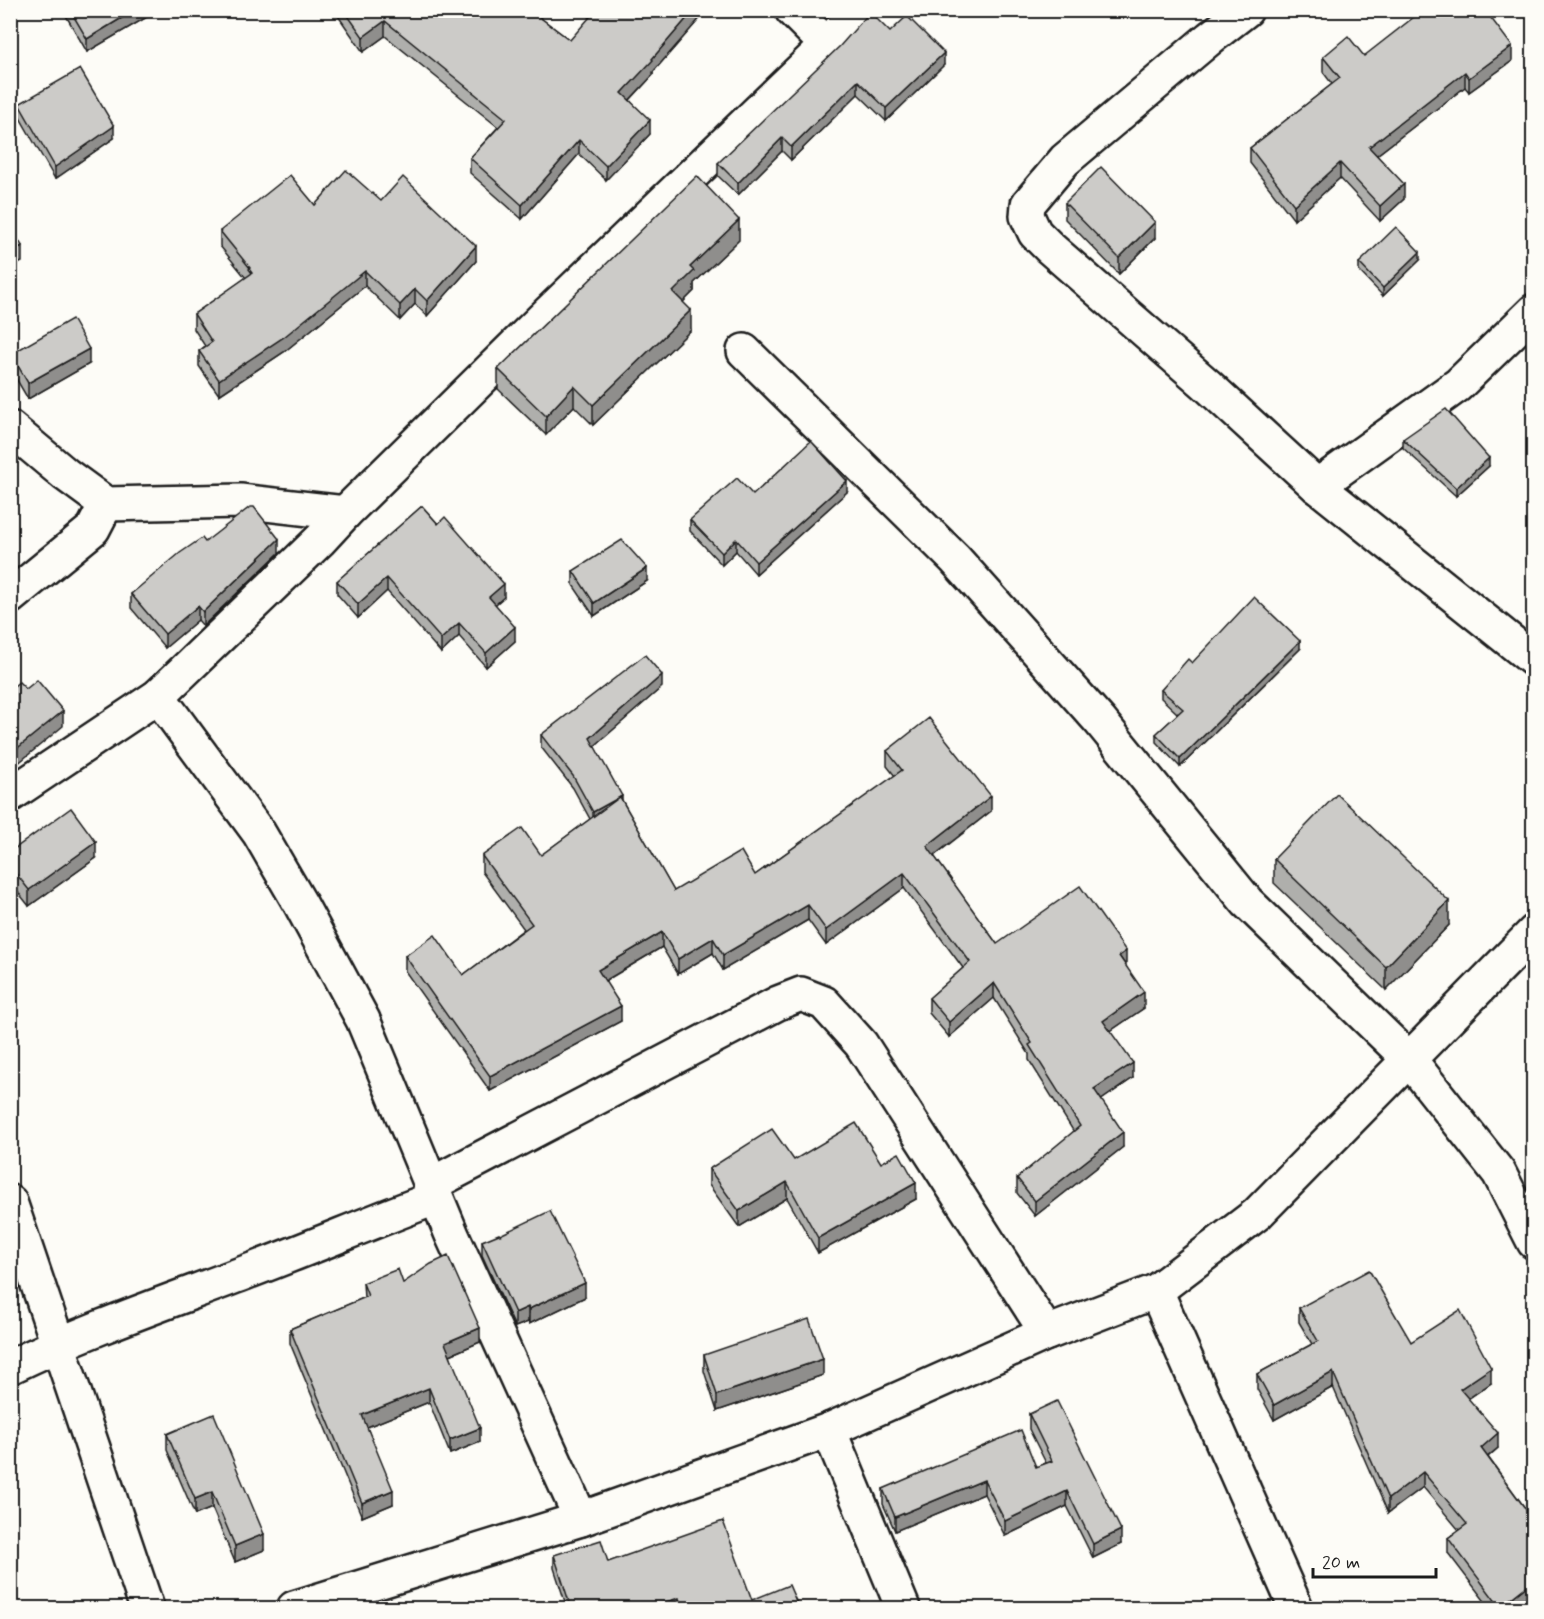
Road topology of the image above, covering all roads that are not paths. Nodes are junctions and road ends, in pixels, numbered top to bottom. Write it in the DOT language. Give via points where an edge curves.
graph roads {
  1 [pos="792,10"];
  2 [pos="858,10"];
  3 [pos="1246,10"];
  4 [pos="827,45"];
  5 [pos="1533,311"];
  6 [pos="744,351"];
  7 [pos="10,428"];
  8 [pos="1317,486"];
  9 [pos="106,504"];
  10 [pos="345,513"];
  11 [pos="10,597"];
  12 [pos="1533,660"];
  13 [pos="158,696"];
  14 [pos="10,795"];
  15 [pos="1531,940"];
  16 [pos="1409,1059"];
  17 [pos="433,1191"];
  18 [pos="10,1202"];
  19 [pos="1533,1242"];
  20 [pos="1156,1291"];
  21 [pos="1047,1333"];
  22 [pos="58,1344"];
  23 [pos="10,1367"];
  24 [pos="829,1430"];
  25 [pos="581,1519"];
  26 [pos="147,1608"];
  27 [pos="294,1608"];
  28 [pos="903,1608"];
  29 [pos="1296,1608"];
  1 -- 4 [label="street"];
  2 -- 4 [label="street"];
  3 -- 8 [label="street" via="1065,160 1028,204 1027,216 1035,233 1050,248"];
  4 -- 10 [label="street"];
  5 -- 8 [label="street" via="1458,385"];
  6 -- 16 [label="street" via="955,559 1100,721 1247,902"];
  7 -- 9 [label="street"];
  8 -- 12 [label="street"];
  9 -- 10 [label="street" via="240,501"];
  9 -- 11 [label="street" via="93,529"];
  10 -- 13 [label="street"];
  13 -- 14 [label="street"];
  13 -- 17 [label="street" via="259,833 301,905 363,1020"];
  15 -- 16 [label="street"];
  16 -- 19 [label="street" via="1499,1173"];
  16 -- 20 [label="street" via="1257,1214"];
  17 -- 21 [label="street" via="801,994 824,1003 861,1044"];
  17 -- 22 [label="street" via="284,1258"];
  17 -- 25 [label="street"];
  18 -- 22 [label="street"];
  20 -- 21 [label="street"];
  20 -- 29 [label="street"];
  21 -- 24 [label="street"];
  22 -- 23 [label="street"];
  22 -- 26 [label="street"];
  24 -- 25 [label="street"];
  24 -- 28 [label="street"];
  25 -- 27 [label="street"];
}
